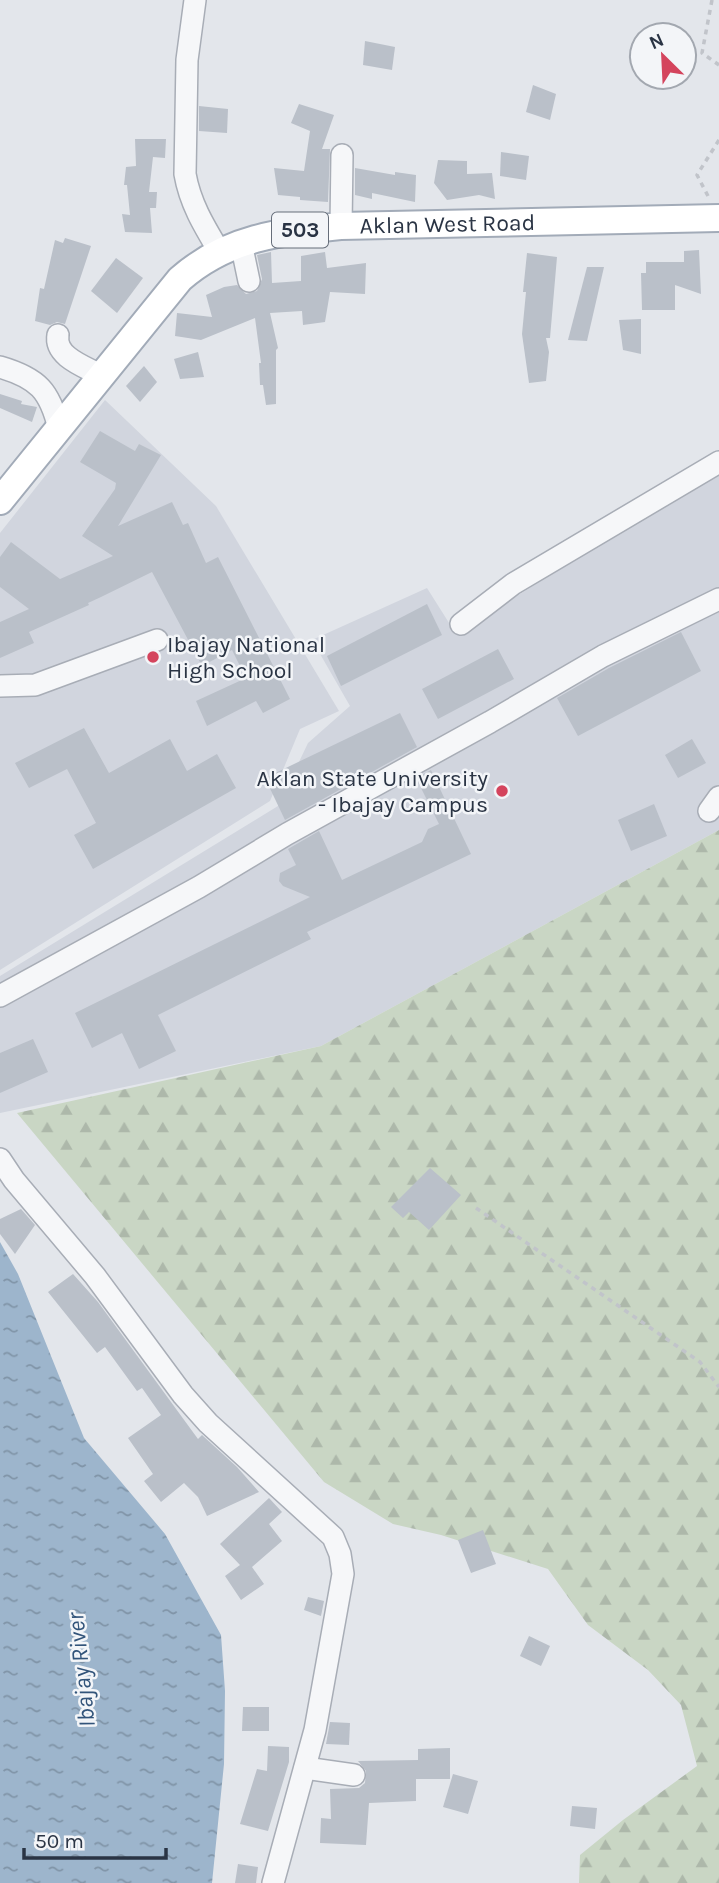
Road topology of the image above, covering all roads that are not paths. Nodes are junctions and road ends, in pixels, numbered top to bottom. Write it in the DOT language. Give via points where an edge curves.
graph roads {
  1 [pos="195,0"];
  2 [pos="342,155"];
  3 [pos="716,212"];
  4 [pos="341,226"];
  5 [pos="230,247"];
  6 [pos="249,281"];
  7 [pos="58,335"];
  8 [pos="0,367"];
  9 [pos="102,376"];
  10 [pos="59,429"];
  11 [pos="719,462"];
  12 [pos="0,501"];
  13 [pos="719,599"];
  14 [pos="461,624"];
  15 [pos="157,640"];
  16 [pos="0,686"];
  17 [pos="0,996"];
  18 [pos="0,1159"];
  19 [pos="305,1768"];
  20 [pos="354,1775"];
  21 [pos="274,1883"];
  1 -- 5 [label="street" via="187,60 185,174 196,211"];
  2 -- 4 [label="street"];
  3 -- 4 [label="main road, Aklan West Road / 503"];
  4 -- 5 [label="main road, Aklan West Road / 503" via="295,230"];
  5 -- 6 [label="street"];
  5 -- 9 [label="main road, Aklan West Road / 503" via="199,262 180,279"];
  7 -- 9 [label="street" via="62,353"];
  8 -- 10 [label="street" via="43,389"];
  9 -- 10 [label="main road, Aklan West Road / 503"];
  10 -- 12 [label="main road, Aklan West Road / 503"];
  11 -- 14 [label="street" via="513,584"];
  13 -- 17 [label="street" via="603,656"];
  15 -- 16 [label="street" via="36,685"];
  18 -- 19 [label="street" via="183,1395 333,1537 343,1574"];
  19 -- 20 [label="street"];
  19 -- 21 [label="street"];
}
